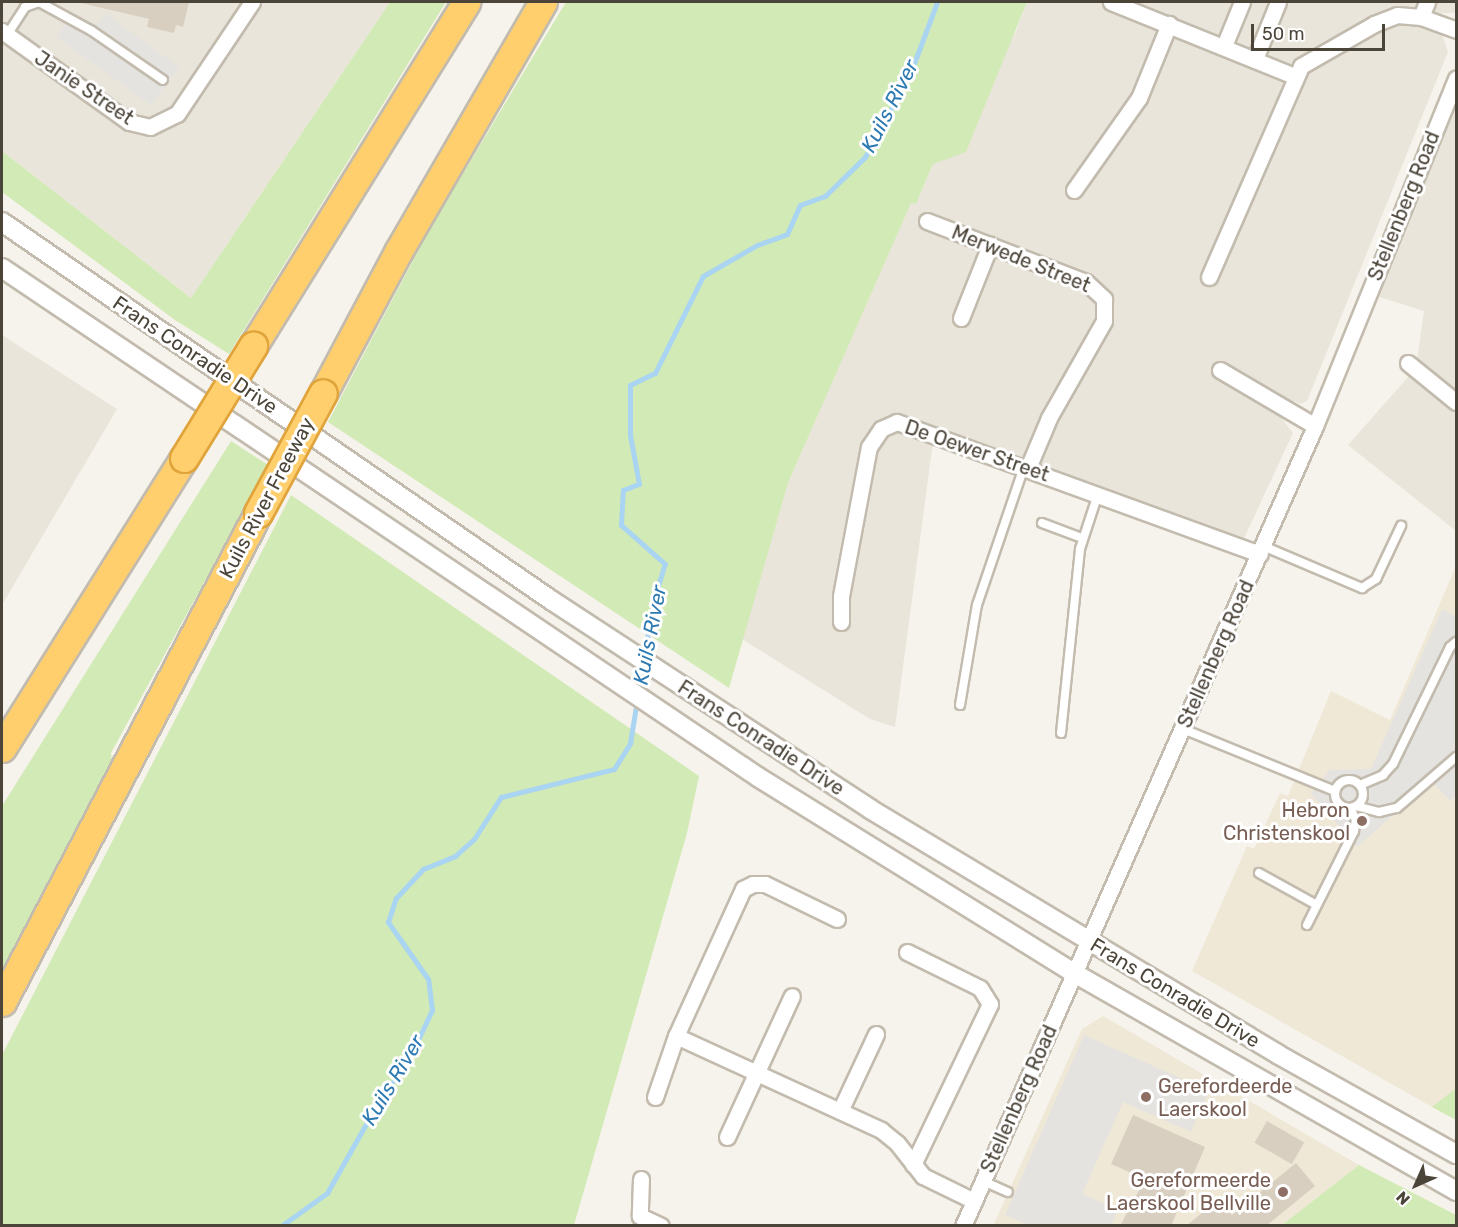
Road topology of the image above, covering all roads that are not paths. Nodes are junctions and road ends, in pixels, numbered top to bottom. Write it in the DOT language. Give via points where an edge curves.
graph roads {
  1 [pos="252,2"];
  2 [pos="466,2"];
  3 [pos="543,2"];
  4 [pos="1111,2"];
  5 [pos="1242,2"];
  6 [pos="1278,2"];
  7 [pos="1427,2"];
  8 [pos="44,3"];
  9 [pos="1421,16"];
  10 [pos="1169,24"];
  11 [pos="1456,30"];
  12 [pos="4,33"];
  13 [pos="1224,46"];
  14 [pos="1255,59"];
  15 [pos="1294,76"];
  16 [pos="1456,78"];
  17 [pos="163,80"];
  18 [pos="1074,190"];
  19 [pos="927,221"];
  20 [pos="2,222"];
  21 [pos="990,245"];
  22 [pos="2,268"];
  23 [pos="1209,277"];
  24 [pos="961,318"];
  25 [pos="1408,363"];
  26 [pos="1220,370"];
  27 [pos="1456,402"];
  28 [pos="1315,426"];
  29 [pos="1026,467"];
  30 [pos="1098,494"];
  31 [pos="1042,523"];
  32 [pos="1401,526"];
  33 [pos="1082,538"];
  34 [pos="1262,550"];
  35 [pos="841,622"];
  36 [pos="1456,642"];
  37 [pos="960,705"];
  38 [pos="1183,729"];
  39 [pos="1061,734"];
  40 [pos="2,748"];
  41 [pos="1456,757"];
  42 [pos="1360,784"];
  43 [pos="1335,791"];
  44 [pos="1353,807"];
  45 [pos="1259,873"];
  46 [pos="1317,904"];
  47 [pos="837,919"];
  48 [pos="1307,925"];
  49 [pos="1089,940"];
  50 [pos="907,952"];
  51 [pos="1074,973"];
  52 [pos="792,996"];
  53 [pos="2,1002"];
  54 [pos="876,1034"];
  55 [pos="676,1036"];
  56 [pos="758,1073"];
  57 [pos="655,1097"];
  58 [pos="840,1111"];
  59 [pos="727,1137"];
  60 [pos="1456,1154"];
  61 [pos="913,1165"];
  62 [pos="641,1179"];
  63 [pos="983,1180"];
  64 [pos="1456,1191"];
  65 [pos="1008,1192"];
  66 [pos="974,1201"];
  67 [pos="661,1226"];
  68 [pos="963,1226"];
  1 -- 12 [label="street, Janie Street" via="177,114 150,127 129,122"];
  2 -- 40 [label="highway, bridge"];
  3 -- 53 [label="highway, Kuils River Freeway, bridge" via="398,252"];
  4 -- 10 [label="street"];
  5 -- 13 [label="street"];
  6 -- 14 [label="street"];
  7 -- 9 [label="street"];
  8 -- 12 [label="lane" via="33,2 26,7"];
  8 -- 17 [label="lane"];
  9 -- 11 [label="street"];
  9 -- 15 [label="street" via="1382,20 1309,60"];
  10 -- 13 [label="street"];
  10 -- 18 [label="street" via="1138,98"];
  13 -- 14 [label="street"];
  14 -- 15 [label="street"];
  15 -- 23 [label="street"];
  16 -- 28 [label="street, Stellenberg Road"];
  19 -- 21 [label="street, Merwede Street"];
  20 -- 49 [label="street, Frans Conradie Drive" via="684,689 926,844"];
  21 -- 24 [label="street"];
  21 -- 29 [label="street, Merwede Street" via="1086,282 1098,289 1106,305 1104,321"];
  22 -- 51 [label="street, Frans Conradie Drive" via="674,722"];
  25 -- 27 [label="street"];
  26 -- 28 [label="street"];
  28 -- 34 [label="street, Stellenberg Road"];
  29 -- 30 [label="street, De Oewer Street"];
  29 -- 35 [label="street, De Oewer Street" via="903,422 881,429 869,447 841,596"];
  29 -- 37 [label="lane" via="977,605"];
  30 -- 33 [label="lane"];
  30 -- 34 [label="street, De Oewer Street"];
  31 -- 33 [label="lane"];
  32 -- 34 [label="lane" via="1376,579 1362,588"];
  33 -- 39 [label="lane"];
  34 -- 38 [label="street, Stellenberg Road"];
  36 -- 42 [label="lane" via="1450,647 1394,764 1383,775"];
  38 -- 43 [label="lane"];
  38 -- 49 [label="street, Stellenberg Road"];
  41 -- 44 [label="lane" via="1397,808 1379,812"];
  42 -- 43 [label="lane" via="1349,780"];
  42 -- 44 [label="lane" via="1363,796"];
  43 -- 44 [label="lane" via="1338,803"];
  44 -- 46 [label="lane" via="1354,831"];
  45 -- 46 [label="lane"];
  46 -- 48 [label="lane"];
  47 -- 55 [label="street" via="765,884 746,886"];
  49 -- 51 [label="street, Stellenberg Road"];
  49 -- 60 [label="street, Frans Conradie Drive" via="1279,1055"];
  50 -- 61 [label="street" via="980,988 990,1004"];
  51 -- 63 [label="street, Stellenberg Road"];
  51 -- 64 [label="street, Frans Conradie Drive"];
  52 -- 56 [label="street"];
  54 -- 58 [label="street"];
  55 -- 56 [label="street"];
  55 -- 57 [label="street"];
  56 -- 58 [label="street"];
  56 -- 59 [label="street"];
  58 -- 61 [label="street" via="894,1139"];
  61 -- 66 [label="street" via="935,1184"];
  62 -- 67 [label="street" via="640,1216"];
  63 -- 65 [label="lane"];
  63 -- 66 [label="street, Stellenberg Road"];
  66 -- 68 [label="street, Stellenberg Road"];
}
